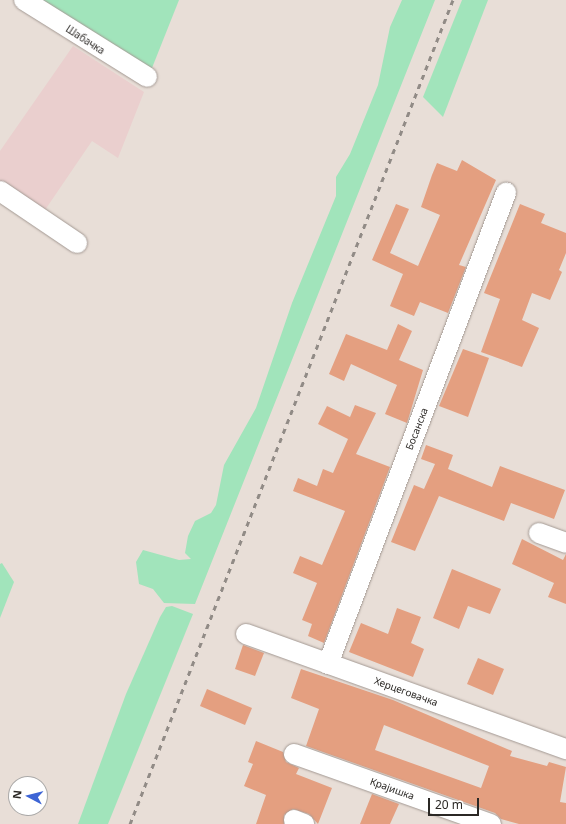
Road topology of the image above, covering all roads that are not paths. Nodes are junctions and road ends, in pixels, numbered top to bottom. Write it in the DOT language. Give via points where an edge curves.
graph roads {
  1 [pos="24,0"];
  2 [pos="147,77"];
  3 [pos="0,191"];
  4 [pos="506,193"];
  5 [pos="77,243"];
  6 [pos="539,533"];
  7 [pos="566,543"];
  8 [pos="246,634"];
  9 [pos="328,664"];
  10 [pos="566,748"];
  11 [pos="294,754"];
  12 [pos="491,824"];
  1 -- 2 [label="street, Шабачка"];
  3 -- 5 [label="street"];
  4 -- 9 [label="street, Босанска"];
  6 -- 7 [label="street"];
  8 -- 9 [label="street, Херцеговачка"];
  9 -- 10 [label="street, Херцеговачка"];
  11 -- 12 [label="street, Крајишка"];
}
